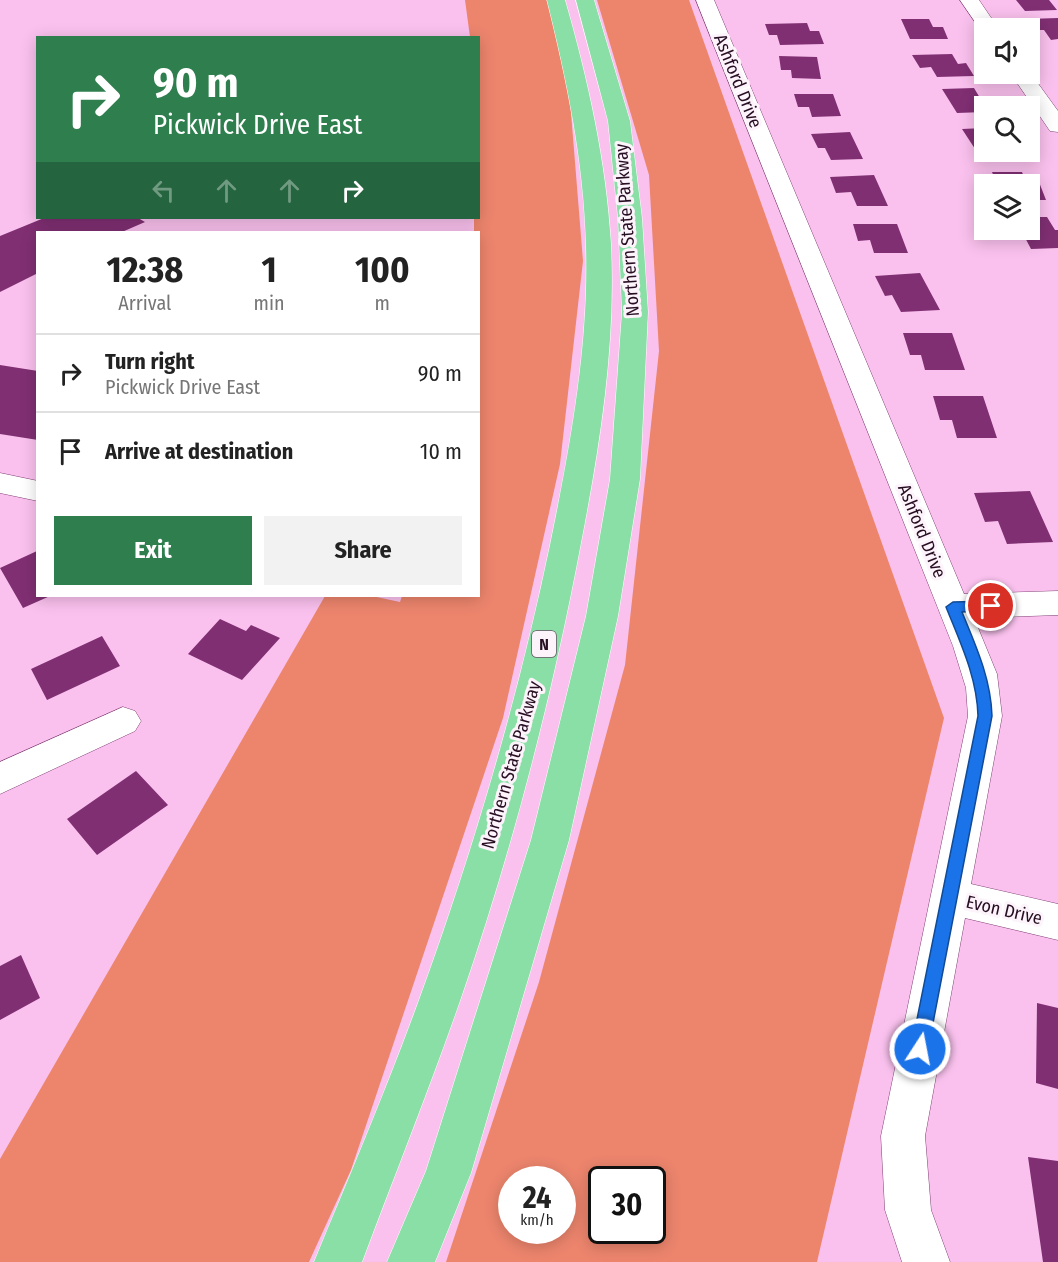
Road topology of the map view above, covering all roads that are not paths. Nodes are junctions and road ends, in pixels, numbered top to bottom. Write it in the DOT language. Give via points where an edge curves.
graph roads {
  1 [pos="556,0"];
  2 [pos="585,0"];
  3 [pos="705,0"];
  4 [pos="969,0"];
  5 [pos="982,18"];
  6 [pos="1028,84"];
  7 [pos="1058,126"];
  8 [pos="0,483"];
  9 [pos="36,491"];
  10 [pos="1058,603"];
  11 [pos="953,607"];
  12 [pos="123,721"];
  13 [pos="0,779"];
  14 [pos="949,897"];
  15 [pos="1058,922"];
  16 [pos="338,1262"];
  17 [pos="411,1262"];
  18 [pos="926,1262"];
  1 -- 16 [label="highway, Northern State Parkway / N" via="576,74 596,208 597,299 583,454 528,714 468,915"];
  2 -- 17 [label="highway, Northern State Parkway" via="619,121 630,218 635,312 625,479 602,616 550,840 448,1173"];
  3 -- 11 [label="street, Ashford Drive"];
  4 -- 5 [label="street"];
  6 -- 7 [label="street"];
  8 -- 9 [label="street"];
  10 -- 11 [label="street"];
  11 -- 14 [label="street, Ashford Drive" via="978,668 986,705"];
  12 -- 13 [label="street"];
  14 -- 15 [label="street, Evon Drive"];
  14 -- 18 [label="street, Ashford Drive" via="903,1136 908,1210"];
}
